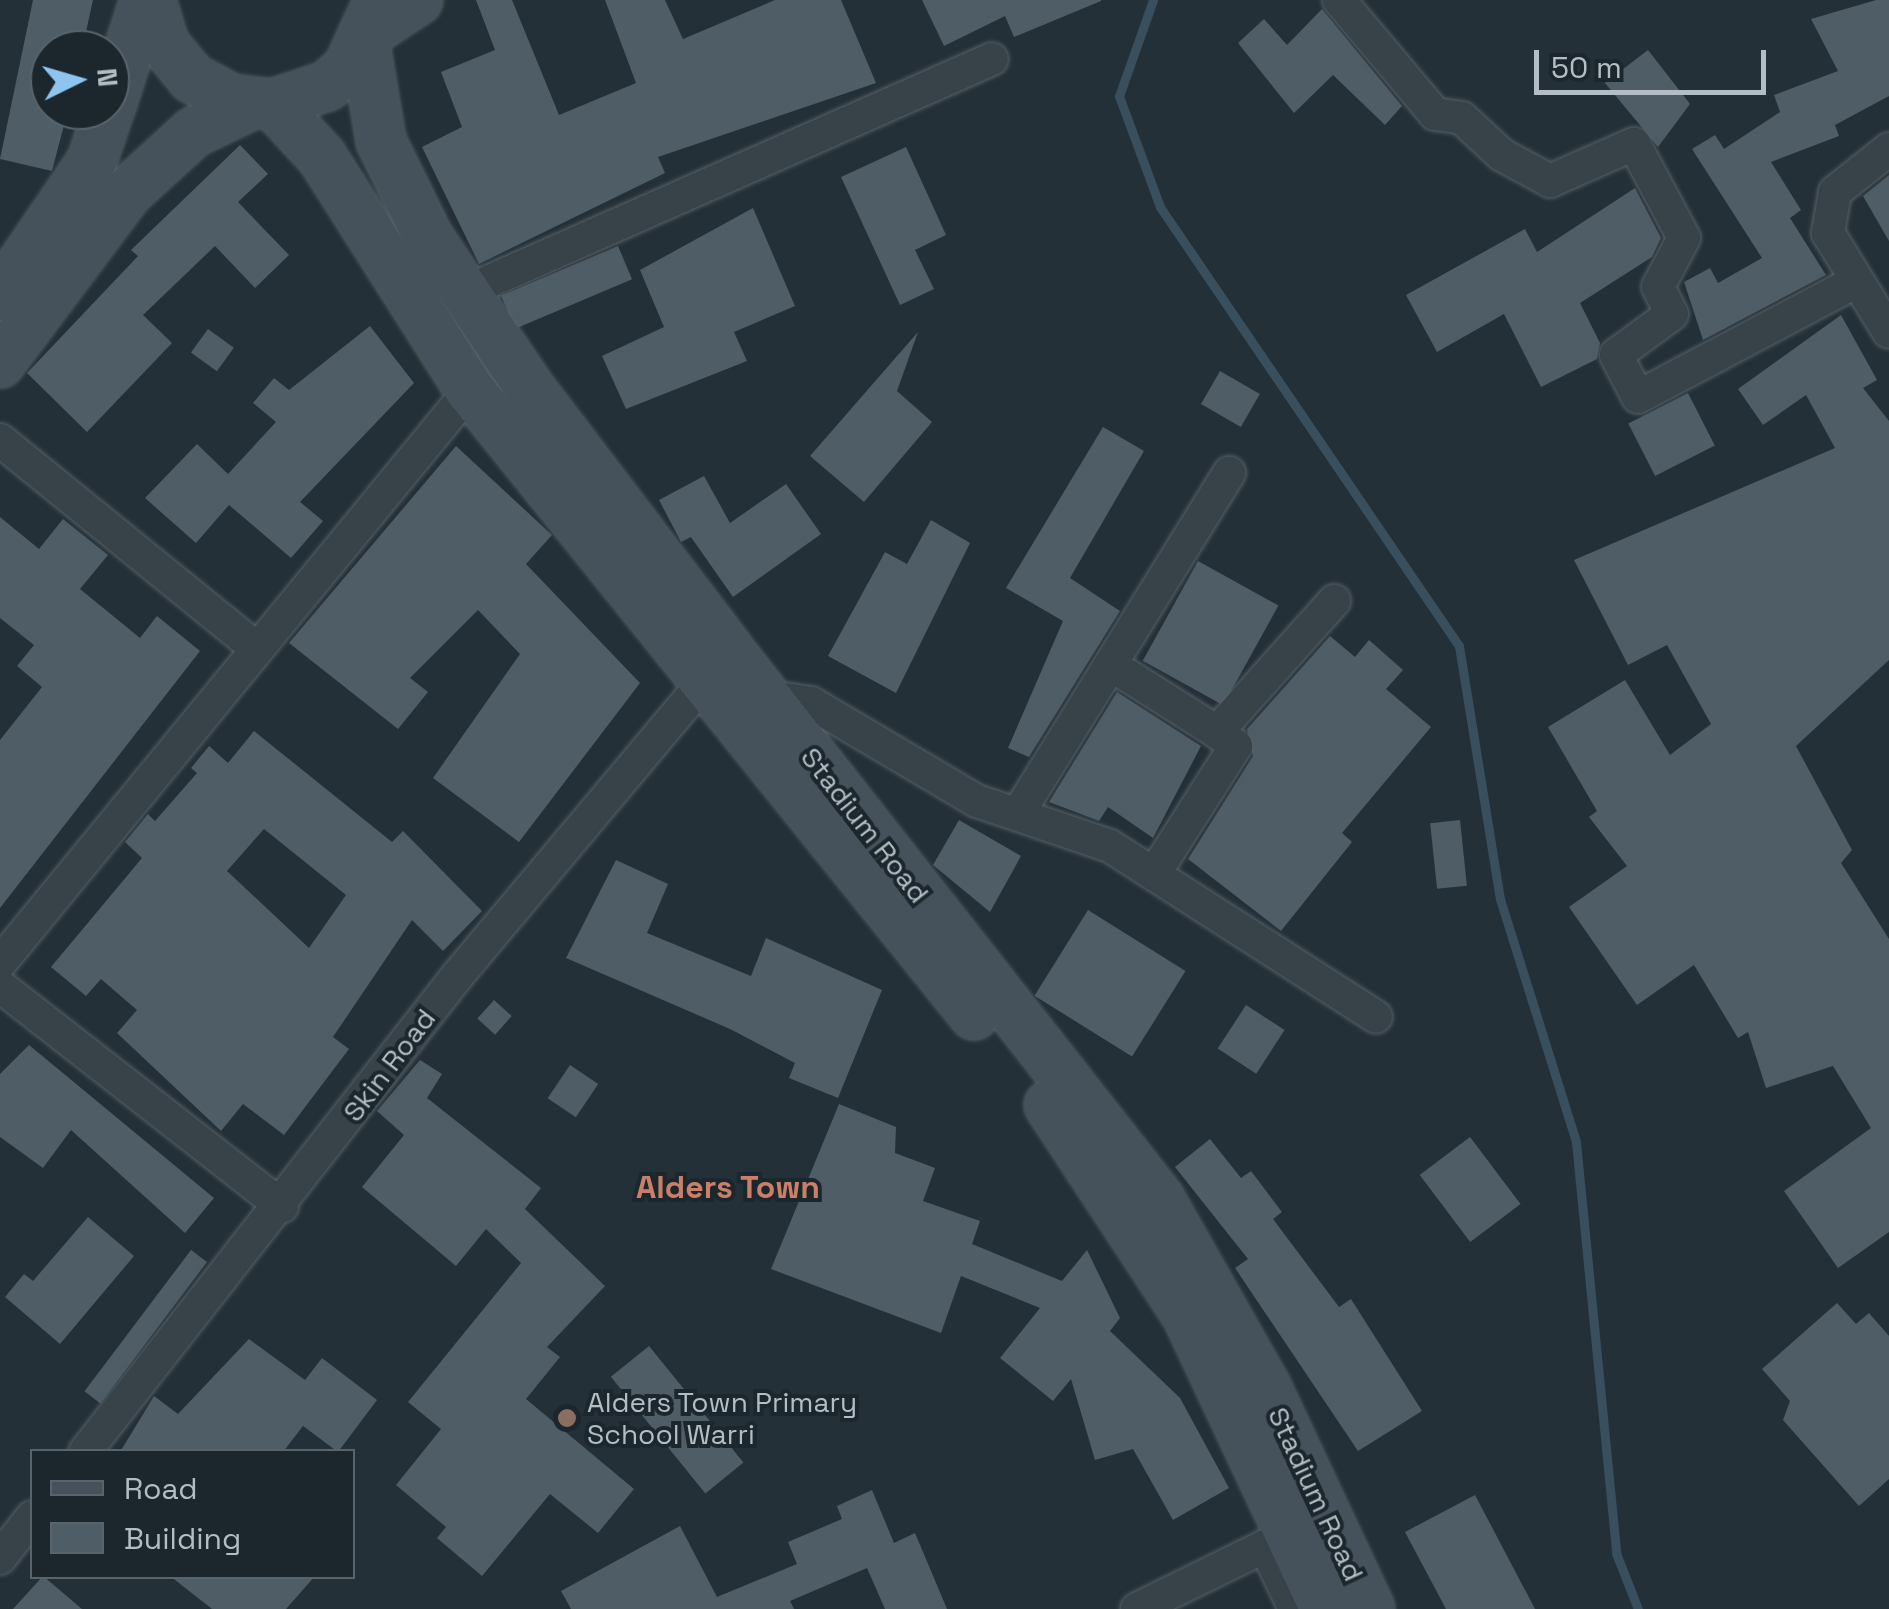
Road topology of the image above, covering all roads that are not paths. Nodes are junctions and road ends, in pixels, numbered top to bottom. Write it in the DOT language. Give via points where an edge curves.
graph roads {
  1 [pos="148,0"];
  2 [pos="418,0"];
  3 [pos="1339,0"];
  4 [pos="372,25"];
  5 [pos="130,52"];
  6 [pos="992,59"];
  7 [pos="263,104"];
  8 [pos="103,130"];
  9 [pos="1889,150"];
  10 [pos="1855,282"];
  11 [pos="465,292"];
  12 [pos="0,296"];
  13 [pos="1889,332"];
  14 [pos="0,363"];
  15 [pos="470,390"];
  16 [pos="0,440"];
  17 [pos="1230,473"];
  18 [pos="1334,601"];
  19 [pos="256,648"];
  20 [pos="1111,664"];
  21 [pos="701,685"];
  22 [pos="764,696"];
  23 [pos="1217,732"];
  24 [pos="1019,812"];
  25 [pos="1154,874"];
  26 [pos="0,963"];
  27 [pos="0,986"];
  28 [pos="1376,1017"];
  29 [pos="282,1206"];
  30 [pos="87,1449"];
  31 [pos="1278,1540"];
  32 [pos="1137,1609"];
  33 [pos="1294,1609"];
  34 [pos="1325,1609"];
  35 [pos="1370,1609"];
  1 -- 5 [label="main road"];
  1 -- 7 [label="main road" via="176,63 210,91"];
  2 -- 4 [label="main road"];
  3 -- 10 [label="street" via="1435,114 1462,118 1502,155 1550,181 1634,144 1684,238 1658,287 1672,314 1616,356 1638,397"];
  4 -- 7 [label="main road" via="326,86"];
  4 -- 11 [label="main road, Stadium Road" via="381,141"];
  6 -- 11 [label="street"];
  7 -- 14 [label="main road" via="194,132 128,192"];
  7 -- 15 [label="main road, Stadium Road" via="322,157"];
  8 -- 12 [label="main road" via="92,161"];
  9 -- 10 [label="street" via="1846,180 1829,212 1828,233"];
  10 -- 13 [label="street"];
  11 -- 22 [label="main road, Stadium Road"];
  15 -- 19 [label="street"];
  15 -- 21 [label="main road, Stadium Road"];
  16 -- 19 [label="street"];
  17 -- 20 [label="street"];
  18 -- 23 [label="street"];
  19 -- 26 [label="street"];
  20 -- 23 [label="street"];
  20 -- 24 [label="street"];
  21 -- 29 [label="street, Skin Road" via="458,975"];
  21 -- 31 [label="main road, Stadium Road" via="1064,1122 1187,1315"];
  22 -- 24 [label="street" via="812,703 977,801"];
  22 -- 35 [label="main road, Stadium Road" via="1159,1198 1266,1387"];
  23 -- 25 [label="street" via="1236,746"];
  24 -- 25 [label="street" via="1110,846"];
  25 -- 28 [label="street"];
  27 -- 29 [label="street"];
  29 -- 30 [label="street, Skin Road"];
  31 -- 32 [label="street"];
  31 -- 33 [label="street"];
  31 -- 34 [label="main road, Stadium Road"];
}
